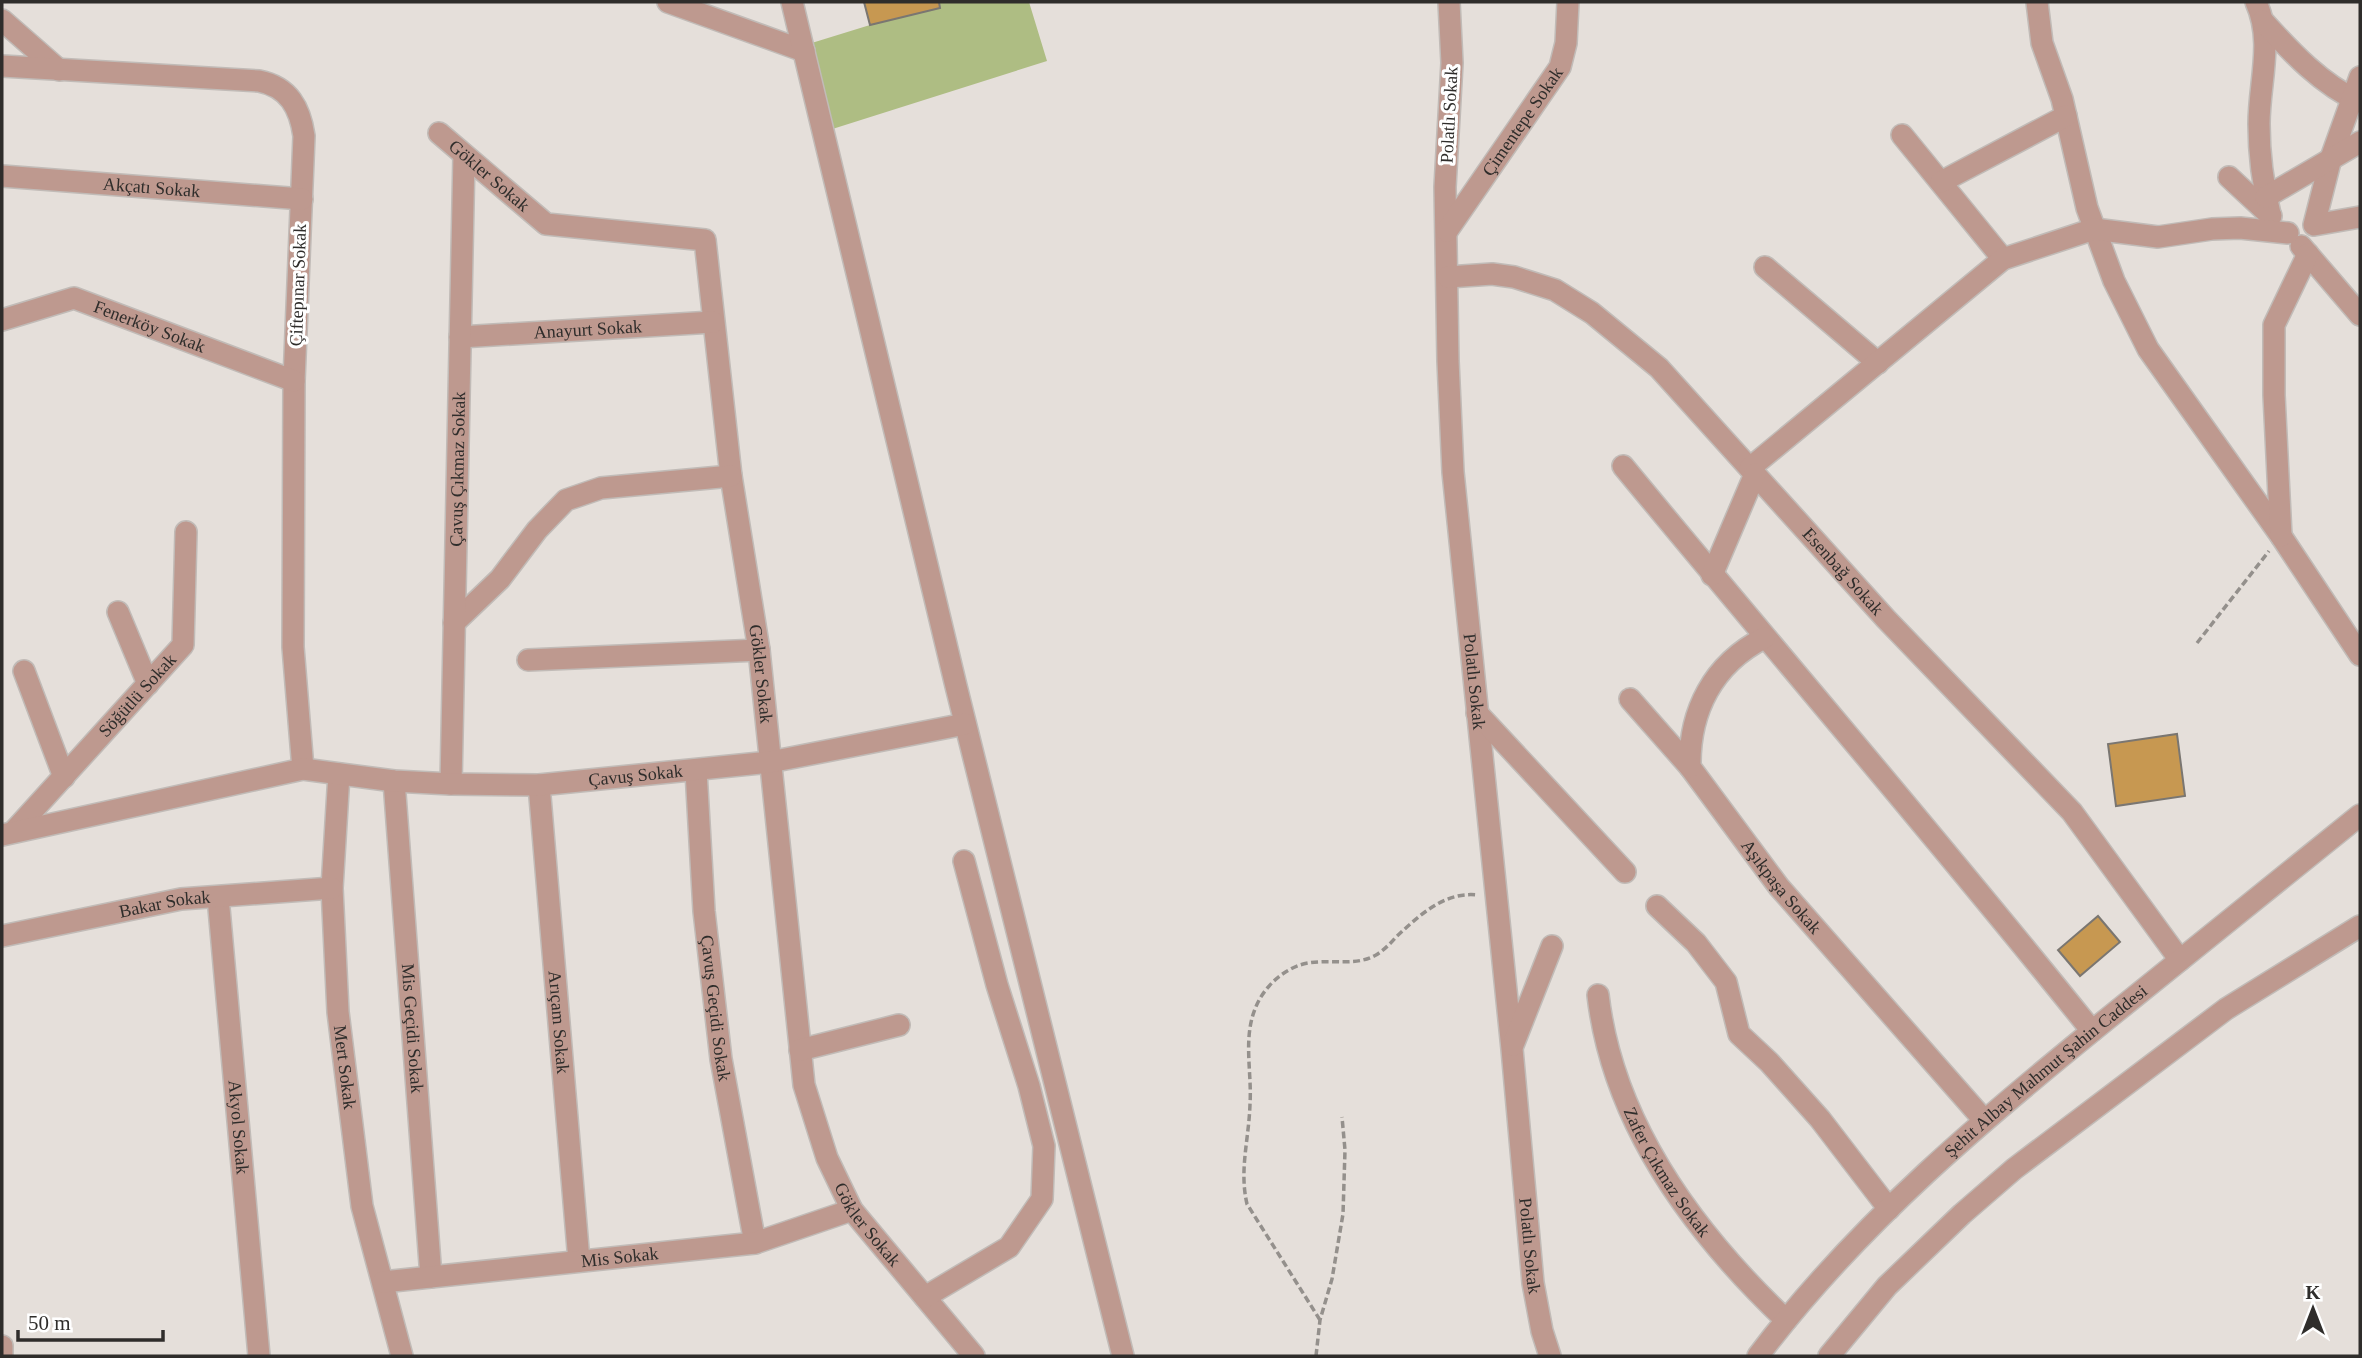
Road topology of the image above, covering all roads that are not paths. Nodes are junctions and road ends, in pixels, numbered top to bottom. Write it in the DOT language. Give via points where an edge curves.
graph roads {
  1 [pos="668,2"];
  2 [pos="792,2"];
  3 [pos="1450,2"];
  4 [pos="1568,2"];
  5 [pos="2038,2"];
  6 [pos="2260,12"];
  7 [pos="2,20"];
  8 [pos="804,51"];
  9 [pos="2,66"];
  10 [pos="59,70"];
  11 [pos="2360,77"];
  12 [pos="2356,100"];
  13 [pos="2066,116"];
  14 [pos="439,133"];
  15 [pos="1902,135"];
  16 [pos="2360,142"];
  17 [pos="464,155"];
  18 [pos="2331,158"];
  19 [pos="2,176"];
  20 [pos="2229,177"];
  21 [pos="1941,183"];
  22 [pos="302,199"];
  23 [pos="2268,206"];
  24 [pos="2360,217"];
  25 [pos="2094,229"];
  26 [pos="1447,231"];
  27 [pos="2288,233"];
  28 [pos="2308,254"];
  29 [pos="2003,259"];
  30 [pos="1765,267"];
  31 [pos="1448,277"];
  32 [pos="2360,315"];
  33 [pos="2,320"];
  34 [pos="713,322"];
  35 [pos="460,337"];
  36 [pos="1878,363"];
  37 [pos="294,381"];
  38 [pos="1623,466"];
  39 [pos="1753,471"];
  40 [pos="731,476"];
  41 [pos="186,532"];
  42 [pos="2281,536"];
  43 [pos="1712,575"];
  44 [pos="118,612"];
  45 [pos="454,623"];
  46 [pos="1763,638"];
  47 [pos="759,650"];
  48 [pos="2360,655"];
  49 [pos="528,660"];
  50 [pos="24,671"];
  51 [pos="148,684"];
  52 [pos="1630,699"];
  53 [pos="1477,713"];
  54 [pos="965,724"];
  55 [pos="770,762"];
  56 [pos="1690,767"];
  57 [pos="303,769"];
  58 [pos="696,771"];
  59 [pos="339,774"];
  60 [pos="64,777"];
  61 [pos="394,780"];
  62 [pos="451,784"];
  63 [pos="538,785"];
  64 [pos="2360,815"];
  65 [pos="9,833"];
  66 [pos="964,861"];
  67 [pos="1625,872"];
  68 [pos="331,888"];
  69 [pos="218,897"];
  70 [pos="1657,906"];
  71 [pos="2360,926"];
  72 [pos="2,936"];
  73 [pos="1552,946"];
  74 [pos="2180,960"];
  75 [pos="1598,995"];
  76 [pos="899,1025"];
  77 [pos="2092,1031"];
  78 [pos="1512,1048"];
  79 [pos="800,1051"];
  80 [pos="1984,1120"];
  81 [pos="1889,1209"];
  82 [pos="852,1210"];
  83 [pos="755,1243"];
  84 [pos="579,1261"];
  85 [pos="431,1277"];
  86 [pos="383,1282"];
  87 [pos="925,1297"];
  88 [pos="1786,1320"];
  89 [pos="2,1346"];
  90 [pos="2,1356"];
  91 [pos="259,1356"];
  92 [pos="402,1356"];
  93 [pos="974,1356"];
  94 [pos="1123,1356"];
  95 [pos="1550,1356"];
  96 [pos="1758,1356"];
  97 [pos="1829,1356"];
  1 -- 8 [label="street"];
  2 -- 8 [label="street"];
  3 -- 26 [label="street, Polatlı Sokak"];
  4 -- 26 [label="street, Çimentepe Sokak" via="1566,43 1557,74"];
  5 -- 13 [label="street" via="2042,43"];
  6 -- 12 [label="street" via="2307,66"];
  6 -- 23 [label="street" via="2266,49 2259,125"];
  7 -- 10 [label="street"];
  8 -- 54 [label="street"];
  9 -- 10 [label="street, Çiftepınar Sokak"];
  10 -- 22 [label="street, Çiftepınar Sokak" via="259,81 276,86 290,96 302,120"];
  11 -- 12 [label="street"];
  12 -- 18 [label="street"];
  13 -- 21 [label="street"];
  13 -- 25 [label="street"];
  14 -- 17 [label="street, Gökler Sokak"];
  15 -- 21 [label="street"];
  16 -- 18 [label="street"];
  17 -- 34 [label="street, Gökler Sokak" via="546,225 705,240"];
  17 -- 35 [label="street, Çavuş Çıkmaz Sokak"];
  18 -- 23 [label="street"];
  18 -- 24 [label="street" via="2315,225"];
  19 -- 22 [label="street, Akçatı Sokak"];
  20 -- 23 [label="street"];
  21 -- 29 [label="street"];
  22 -- 37 [label="street, Çiftepınar Sokak"];
  23 -- 27 [label="street"];
  25 -- 27 [label="street" via="2158,237 2240,228"];
  25 -- 29 [label="street"];
  25 -- 42 [label="street" via="2113,281 2148,349"];
  26 -- 31 [label="street, Polatlı Sokak"];
  27 -- 28 [label="street"];
  28 -- 32 [label="street"];
  28 -- 42 [label="street" via="2274,325"];
  29 -- 36 [label="street"];
  30 -- 36 [label="street"];
  31 -- 39 [label="street, Esenbağ Sokak" via="1514,277 1574,301 1659,368"];
  31 -- 53 [label="street, Polatlı Sokak" via="1452,472"];
  33 -- 37 [label="street, Fenerköy Sokak" via="74,298"];
  34 -- 35 [label="street, Anayurt Sokak"];
  34 -- 40 [label="street, Gökler Sokak"];
  35 -- 45 [label="street, Çavuş Çıkmaz Sokak"];
  36 -- 39 [label="street"];
  37 -- 57 [label="street, Çiftepınar Sokak" via="293,647"];
  38 -- 43 [label="street"];
  39 -- 43 [label="street"];
  39 -- 74 [label="street, Esenbağ Sokak" via="1886,619 2072,812"];
  40 -- 45 [label="street" via="601,488 566,500 500,579"];
  40 -- 47 [label="street, Gökler Sokak"];
  41 -- 51 [label="street, Söğütlü Sokak" via="183,645"];
  42 -- 48 [label="street"];
  43 -- 46 [label="street"];
  44 -- 51 [label="street"];
  45 -- 62 [label="street, Çavuş Çıkmaz Sokak"];
  46 -- 56 [label="street" via="1734,656 1711,683 1694,726"];
  46 -- 77 [label="street" via="1918,817"];
  47 -- 49 [label="street"];
  47 -- 55 [label="street, Gökler Sokak"];
  50 -- 60 [label="street"];
  51 -- 60 [label="street, Söğütlü Sokak"];
  52 -- 56 [label="street, Aşıkpaşa Sokak"];
  53 -- 67 [label="street"];
  53 -- 78 [label="street, Polatlı Sokak"];
  54 -- 55 [label="street, Çavuş Sokak"];
  54 -- 94 [label="street"];
  55 -- 58 [label="street, Çavuş Sokak"];
  55 -- 79 [label="street, Gökler Sokak"];
  56 -- 80 [label="street, Aşıkpaşa Sokak" via="1779,887"];
  57 -- 59 [label="street, Çavuş Sokak"];
  57 -- 65 [label="street, Söğütlü Sokak"];
  58 -- 63 [label="street, Çavuş Sokak"];
  58 -- 83 [label="street, Çavuş Geçidi Sokak" via="704,911 721,1059"];
  59 -- 61 [label="street, Çavuş Sokak"];
  59 -- 68 [label="street, Mert Sokak"];
  60 -- 65 [label="street, Söğütlü Sokak"];
  61 -- 62 [label="street, Çavuş Sokak"];
  61 -- 85 [label="street, Mis Geçidi Sokak"];
  62 -- 63 [label="street, Çavuş Sokak"];
  63 -- 84 [label="street, Arıçam Sokak"];
  64 -- 74 [label="street, Şehit Albay Mahmut Şahin Caddesi"];
  66 -- 87 [label="street" via="1044,1146 1042,1199 1009,1247"];
  68 -- 69 [label="street, Bakar Sokak"];
  68 -- 86 [label="street, Mert Sokak" via="338,1012 362,1206"];
  69 -- 72 [label="street, Bakar Sokak" via="181,899"];
  69 -- 91 [label="street, Akyol Sokak"];
  70 -- 81 [label="street" via="1696,943 1726,982 1739,1034 1813,1110"];
  71 -- 97 [label="street" via="2226,1009 2014,1169 1887,1286"];
  73 -- 78 [label="street"];
  74 -- 77 [label="street, Şehit Albay Mahmut Şahin Caddesi"];
  75 -- 88 [label="street, Zafer Çıkmaz Sokak" via="1615,1078 1653,1156 1704,1232"];
  76 -- 79 [label="street"];
  77 -- 80 [label="street, Şehit Albay Mahmut Şahin Caddesi"];
  78 -- 95 [label="street, Polatlı Sokak" via="1533,1283"];
  79 -- 82 [label="street, Gökler Sokak" via="814,1122"];
  80 -- 81 [label="street, Şehit Albay Mahmut Şahin Caddesi"];
  81 -- 88 [label="street, Şehit Albay Mahmut Şahin Caddesi"];
  82 -- 83 [label="street, Mis Sokak"];
  82 -- 87 [label="street, Gökler Sokak"];
  83 -- 84 [label="street, Mis Sokak"];
  84 -- 85 [label="street, Mis Sokak"];
  85 -- 86 [label="street, Mis Sokak"];
  86 -- 92 [label="street, Mert Sokak"];
  87 -- 93 [label="street, Gökler Sokak"];
  88 -- 96 [label="street, Şehit Albay Mahmut Şahin Caddesi"];
  89 -- 90 [label="street"];
}
